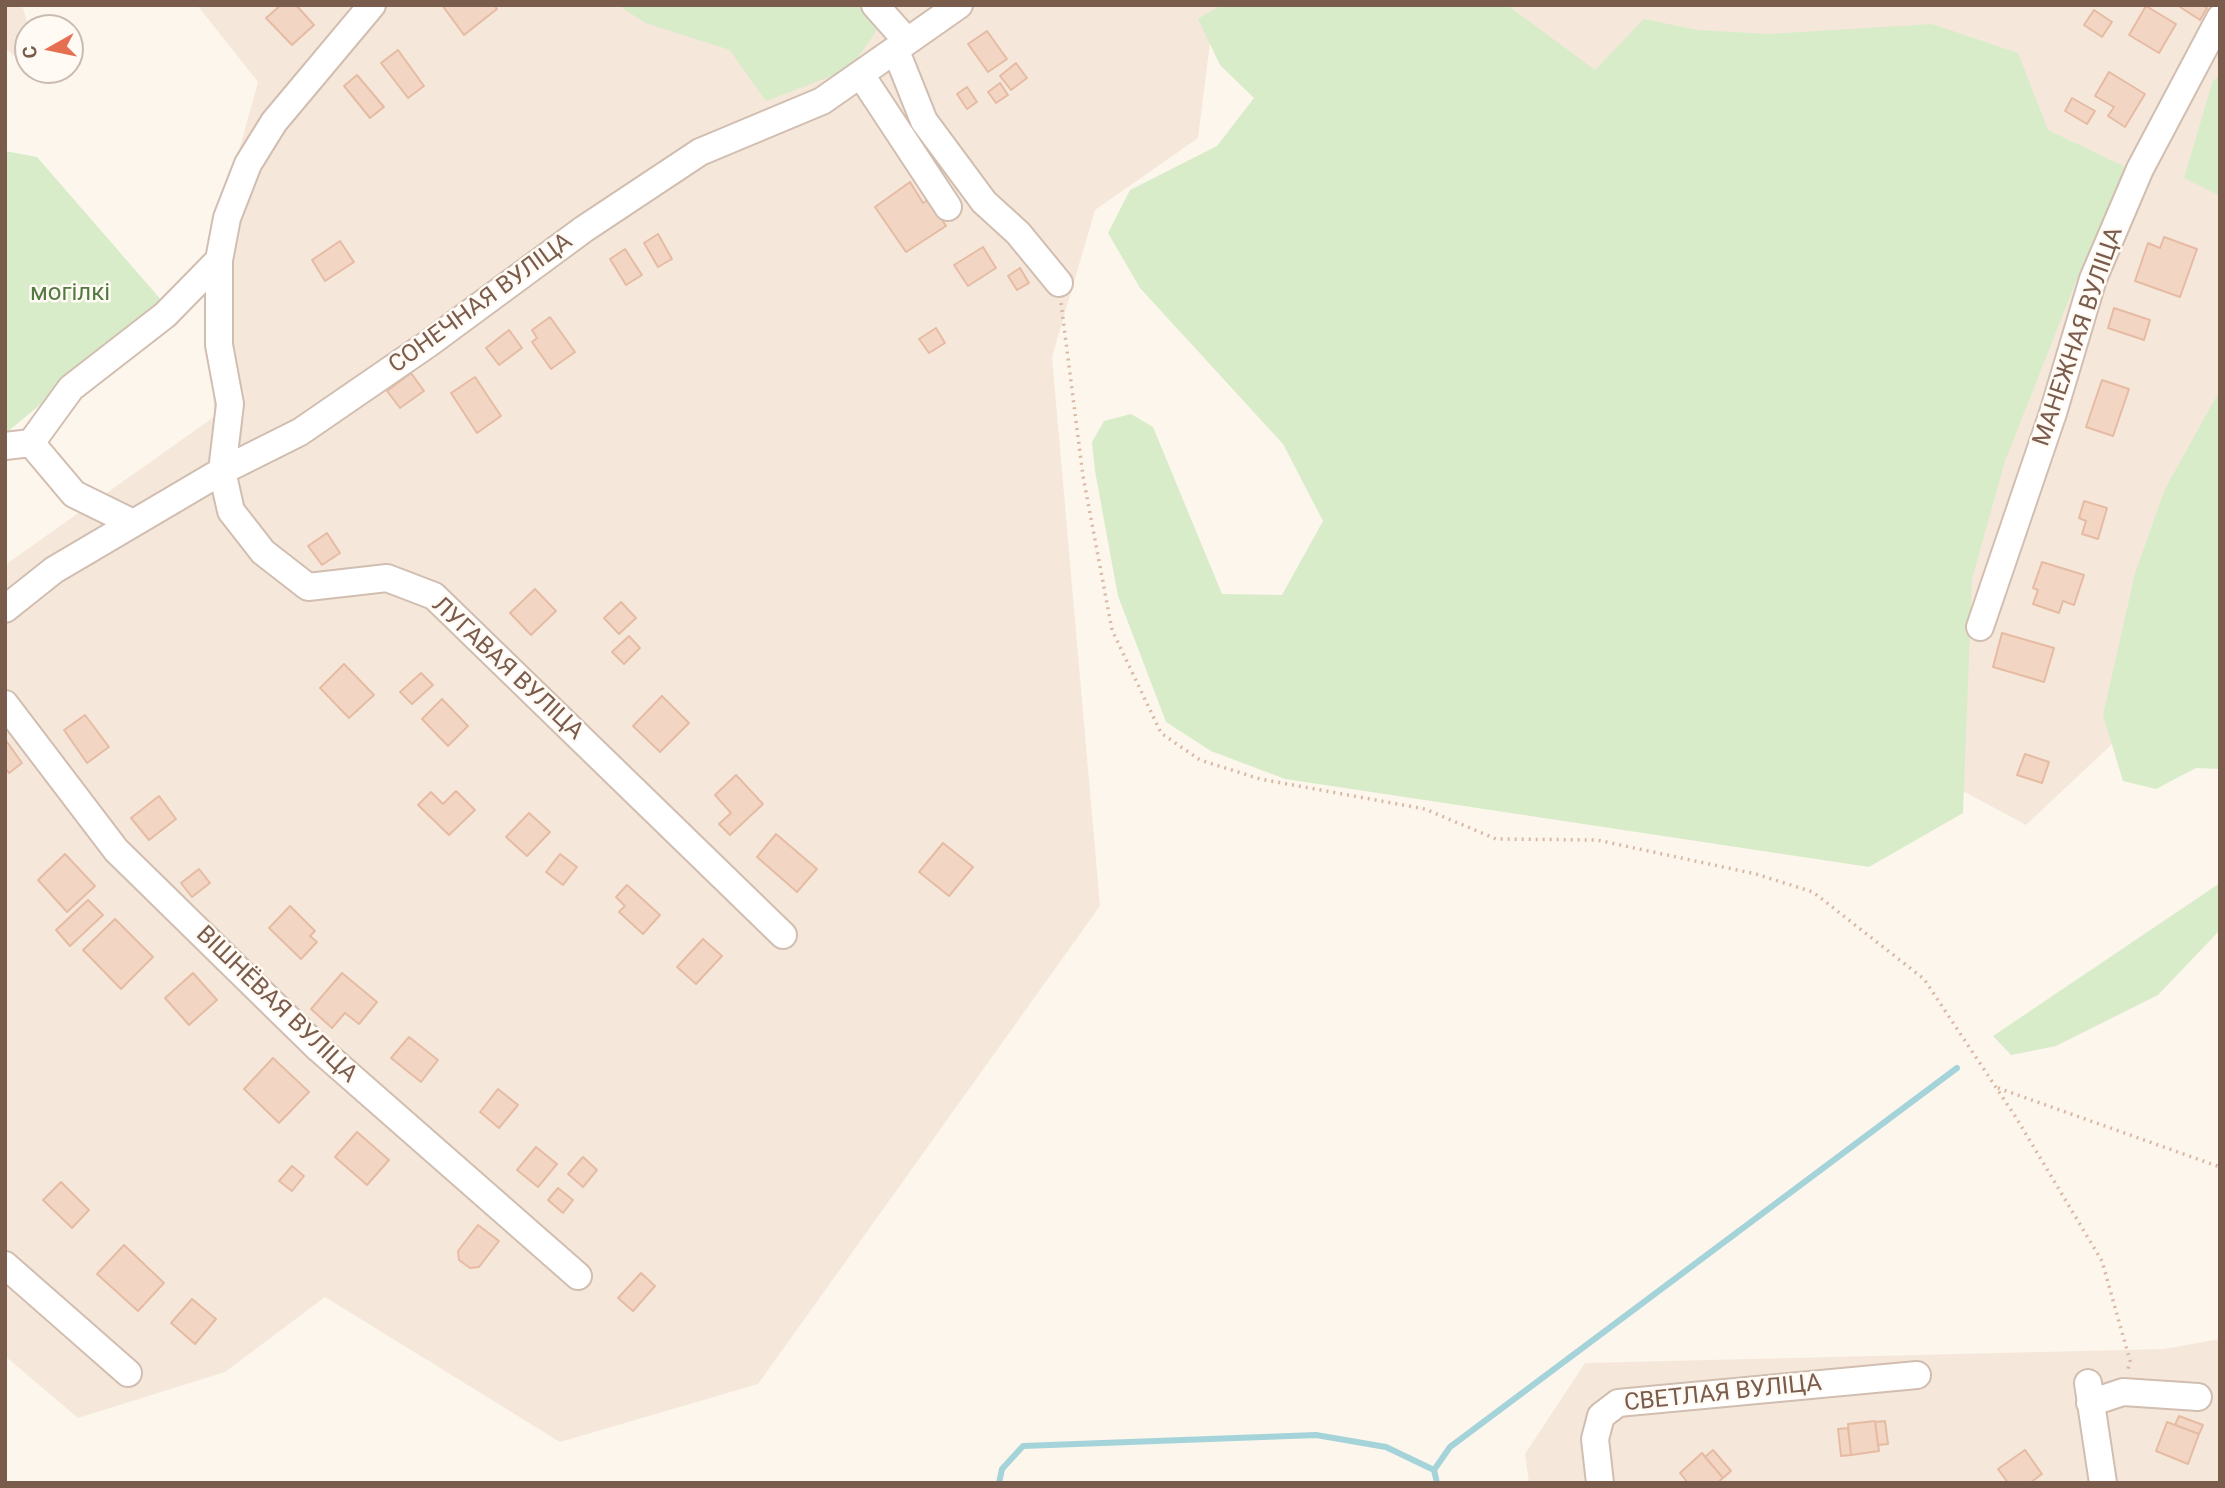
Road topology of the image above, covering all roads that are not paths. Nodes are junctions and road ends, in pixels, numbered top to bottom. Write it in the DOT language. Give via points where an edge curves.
graph roads {
  1 [pos="372,5"];
  2 [pos="875,5"];
  3 [pos="958,5"];
  4 [pos="2220,18"];
  5 [pos="902,46"];
  6 [pos="861,75"];
  7 [pos="948,207"];
  8 [pos="219,260"];
  9 [pos="1059,283"];
  10 [pos="32,443"];
  11 [pos="5,446"];
  12 [pos="222,471"];
  13 [pos="133,523"];
  14 [pos="5,608"];
  15 [pos="1980,627"];
  16 [pos="5,704"];
  17 [pos="783,935"];
  18 [pos="5,1265"];
  19 [pos="578,1276"];
  20 [pos="128,1373"];
  21 [pos="1917,1375"];
  22 [pos="2199,1397"];
  23 [pos="1600,1483"];
  24 [pos="2103,1483"];
  1 -- 8 [label="street, ЛУГАВАЯ ВУЛІЦА" via="274,122 248,164 227,218"];
  2 -- 5 [label="street"];
  3 -- 5 [label="street, СОНЕЧНАЯ ВУЛІЦА"];
  4 -- 15 [label="street, МАНЕЖНАЯ ВУЛІЦА" via="2140,169 2094,279"];
  5 -- 6 [label="street, СОНЕЧНАЯ ВУЛІЦА"];
  5 -- 9 [label="street" via="924,121 984,202 1018,233"];
  6 -- 7 [label="street"];
  6 -- 12 [label="street, СОНЕЧНАЯ ВУЛІЦА" via="822,101 700,152 300,432"];
  8 -- 10 [label="street" via="165,315 71,388"];
  8 -- 12 [label="street, ЛУГАВАЯ ВУЛІЦА" via="219,345 230,404"];
  10 -- 11 [label="street"];
  10 -- 13 [label="street" via="74,494"];
  12 -- 13 [label="street, СОНЕЧНАЯ ВУЛІЦА"];
  12 -- 17 [label="street, ЛУГАВАЯ ВУЛІЦА" via="231,511 263,552 308,587 387,578 434,596"];
  13 -- 14 [label="street, СОНЕЧНАЯ ВУЛІЦА" via="54,570"];
  16 -- 19 [label="street, ВІШНЁВАЯ ВУЛІЦА" via="126,859 317,1047"];
  18 -- 20 [label="street"];
  21 -- 23 [label="street, СВЕТЛАЯ ВУЛІЦА" via="1618,1403 1601,1416 1595,1439"];
  22 -- 24 [label="street" via="2089,1393"];
}
